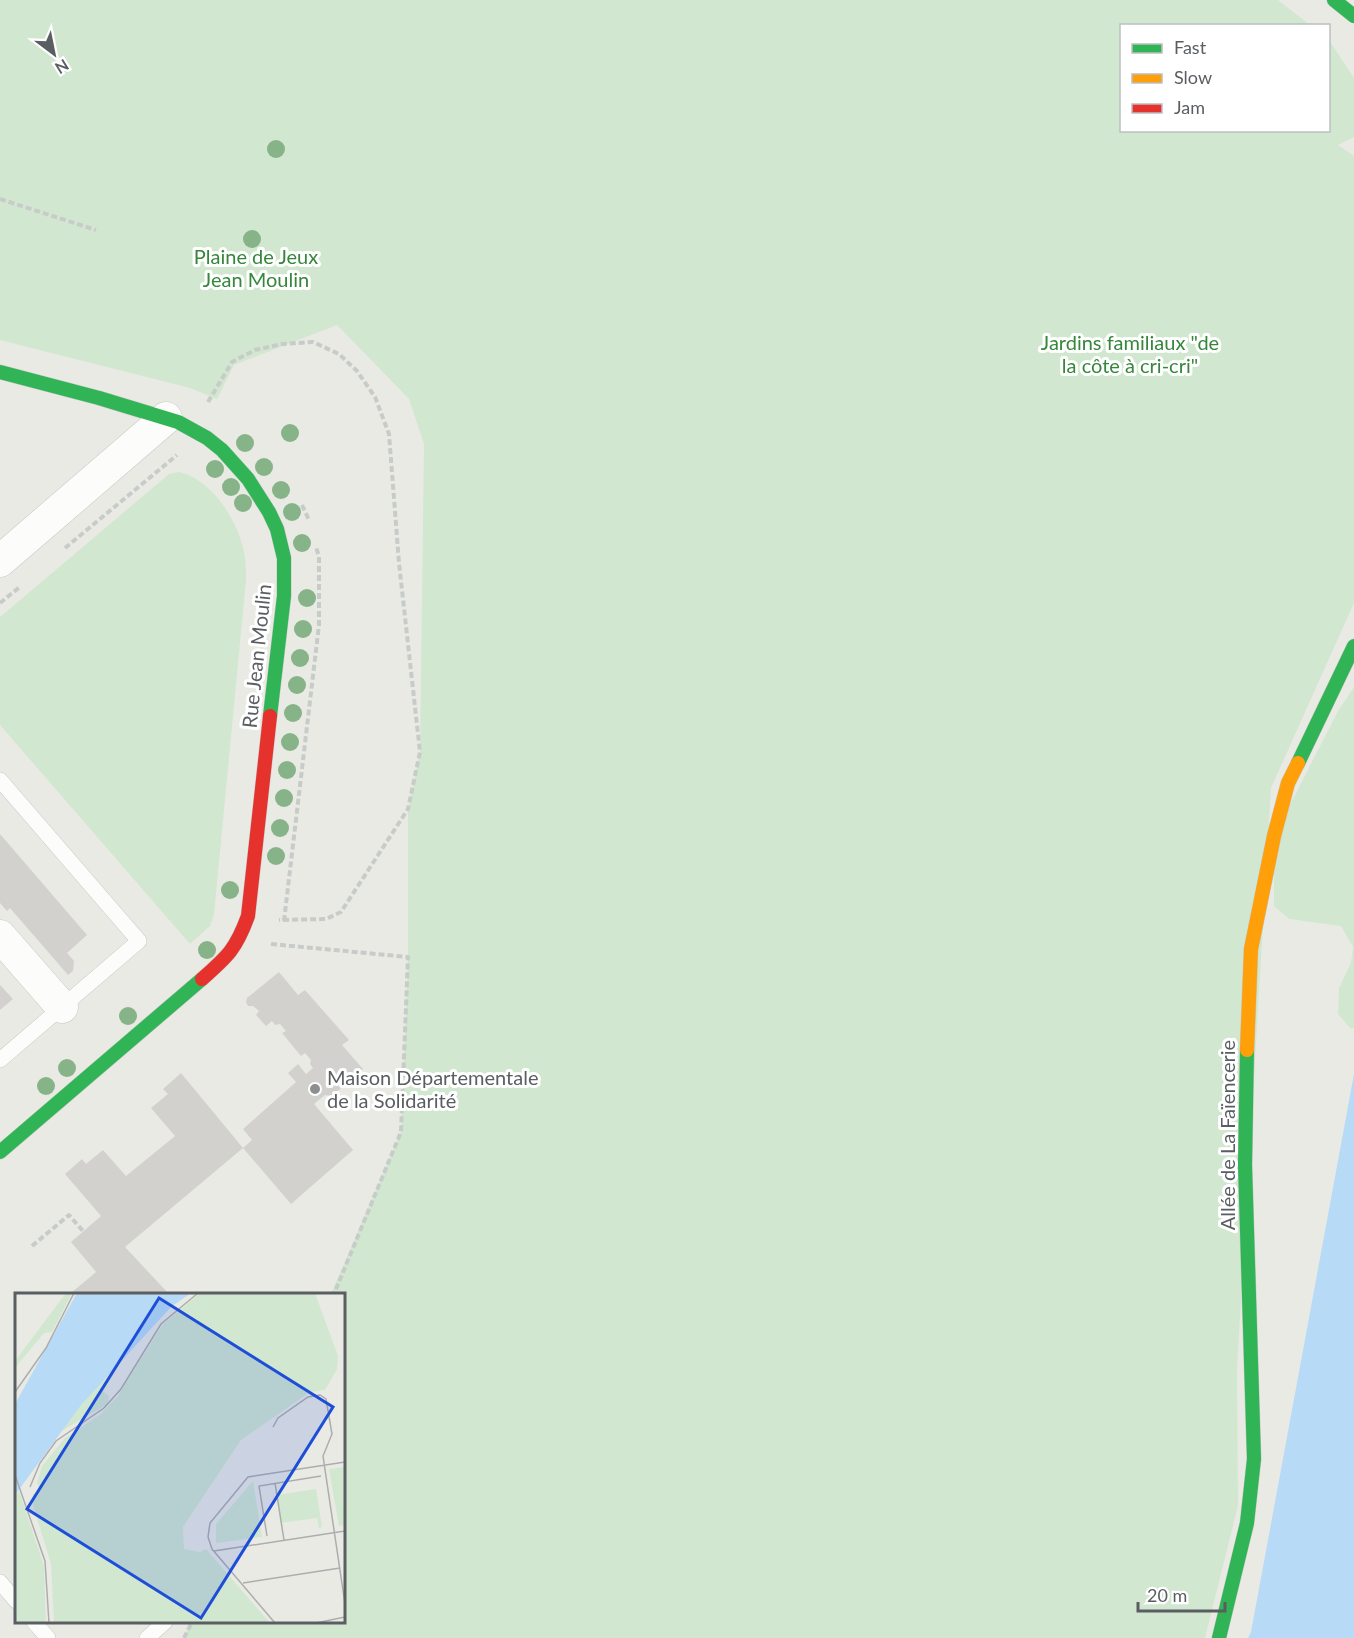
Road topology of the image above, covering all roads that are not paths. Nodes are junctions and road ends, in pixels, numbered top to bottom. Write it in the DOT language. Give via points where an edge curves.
graph roads {
  1 [pos="1334,0"];
  2 [pos="1354,16"];
  3 [pos="0,372"];
  4 [pos="166,418"];
  5 [pos="0,561"];
  6 [pos="1354,646"];
  7 [pos="0,780"];
  8 [pos="0,936"];
  9 [pos="62,1007"];
  10 [pos="0,1060"];
  11 [pos="0,1152"];
  12 [pos="0,1582"];
  13 [pos="15,1600"];
  14 [pos="35,1623"];
  15 [pos="164,1623"];
  16 [pos="48,1638"];
  17 [pos="147,1638"];
  18 [pos="1218,1638"];
  1 -- 2 [label="street"];
  3 -- 4 [label="street, Rue Jean Moulin"];
  4 -- 5 [label="street"];
  4 -- 11 [label="street, Rue Jean Moulin" via="195,430 235,463 257,492 282,544 284,596 248,916 239,941 225,958"];
  6 -- 18 [label="street, Allée de La Faïencerie" via="1288,783 1251,949 1245,1165 1254,1459 1247,1523"];
  7 -- 9 [label="lane" via="139,941"];
  8 -- 9 [label="street"];
  9 -- 10 [label="lane"];
  12 -- 13 [label="lane"];
  14 -- 16 [label="lane"];
  15 -- 17 [label="lane"];
}
